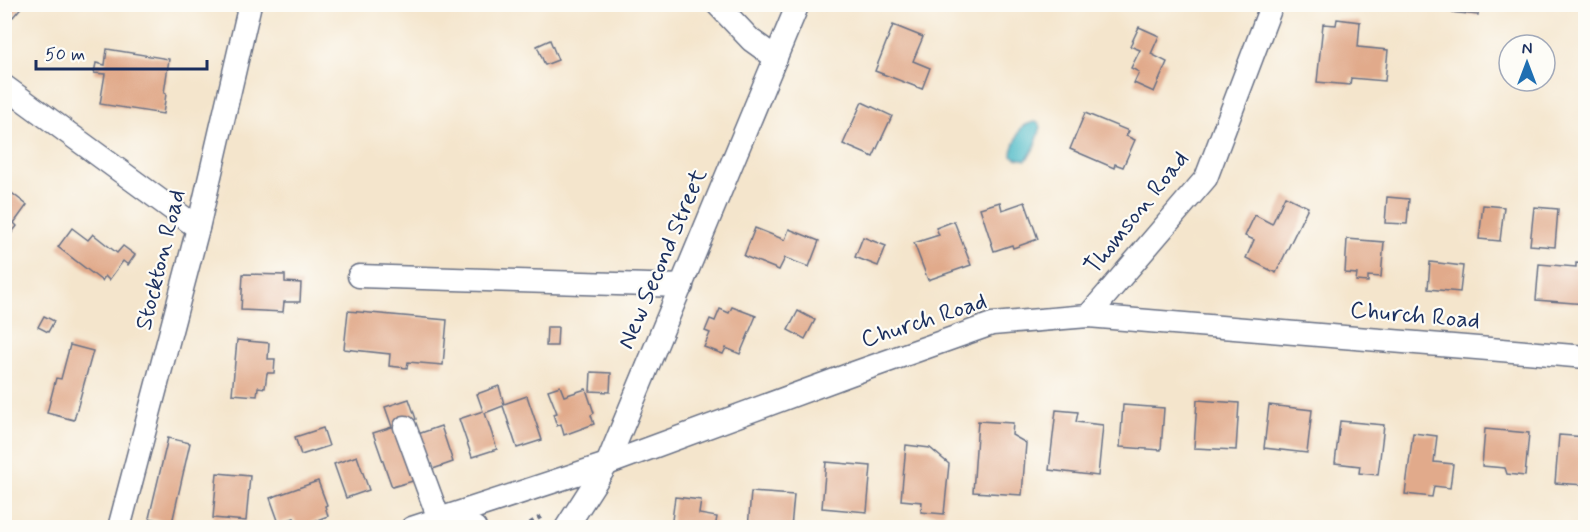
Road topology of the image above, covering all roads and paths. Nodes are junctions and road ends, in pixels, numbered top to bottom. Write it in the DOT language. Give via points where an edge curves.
graph roads {
  1 [pos="250,4"];
  2 [pos="717,4"];
  3 [pos="798,4"];
  4 [pos="1272,4"];
  5 [pos="776,58"];
  6 [pos="4,86"];
  7 [pos="198,228"];
  8 [pos="359,276"];
  9 [pos="682,286"];
  10 [pos="1088,316"];
  11 [pos="1586,357"];
  12 [pos="405,427"];
  13 [pos="607,464"];
  14 [pos="542,516"];
  15 [pos="439,519"];
  16 [pos="119,528"];
  17 [pos="412,528"];
  18 [pos="475,528"];
  19 [pos="522,528"];
  20 [pos="566,528"];
  1 -- 7 [label="street, Stockton Road"];
  2 -- 5 [label="street" via="751,40"];
  3 -- 5 [label="street, New Second Street"];
  4 -- 10 [label="street, Thomson Road" via="1206,178"];
  5 -- 9 [label="street, New Second Street"];
  6 -- 7 [label="street"];
  7 -- 16 [label="street, Stockton Road"];
  8 -- 9 [label="street"];
  9 -- 13 [label="street, New Second Street"];
  10 -- 11 [label="street, Church Road"];
  10 -- 13 [label="street, Church Road" via="992,324"];
  12 -- 15 [label="street"];
  13 -- 15 [label="street, Church Road"];
  13 -- 20 [label="street, New Second Street"];
  14 -- 19 [label="path"];
  15 -- 17 [label="street, Church Road"];
  15 -- 18 [label="street"];
}
